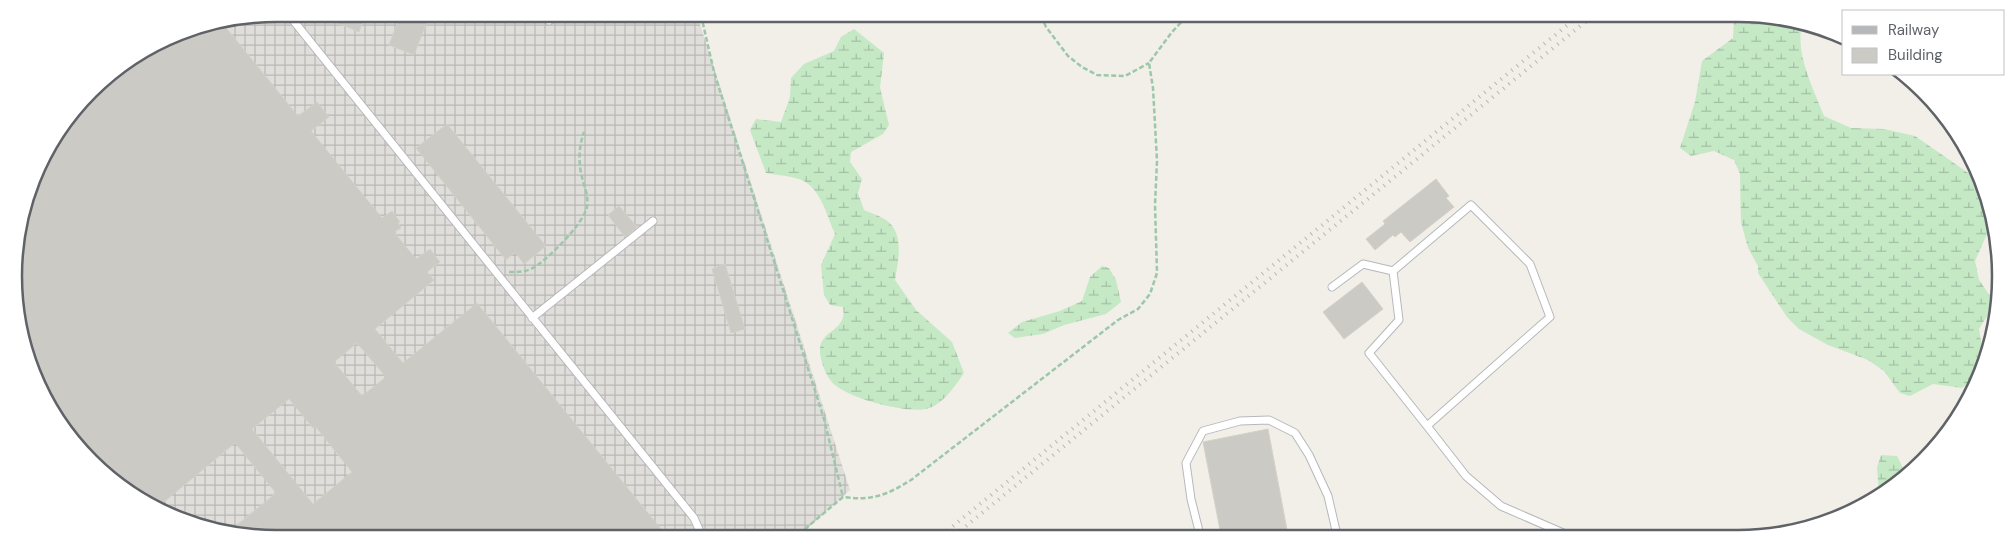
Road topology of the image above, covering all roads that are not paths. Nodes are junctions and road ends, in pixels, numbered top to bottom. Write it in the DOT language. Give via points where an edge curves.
graph roads {
  1 [pos="294,22"];
  2 [pos="653,221"];
  3 [pos="1393,271"];
  4 [pos="1332,287"];
  5 [pos="532,318"];
  6 [pos="1427,426"];
  7 [pos="699,530"];
  8 [pos="1199,530"];
  9 [pos="1336,530"];
  10 [pos="1556,530"];
  1 -- 5 [label="lane"];
  2 -- 5 [label="lane"];
  3 -- 4 [label="lane" via="1363,264"];
  3 -- 6 [label="lane" via="1398,320 1368,353"];
  3 -- 6 [label="lane" via="1471,205 1530,264 1550,317"];
  5 -- 7 [label="lane" via="694,518"];
  6 -- 10 [label="lane" via="1466,476 1500,506"];
  8 -- 9 [label="lane" via="1186,463 1203,431 1240,421 1269,420 1295,433 1309,455 1328,496"];
}
